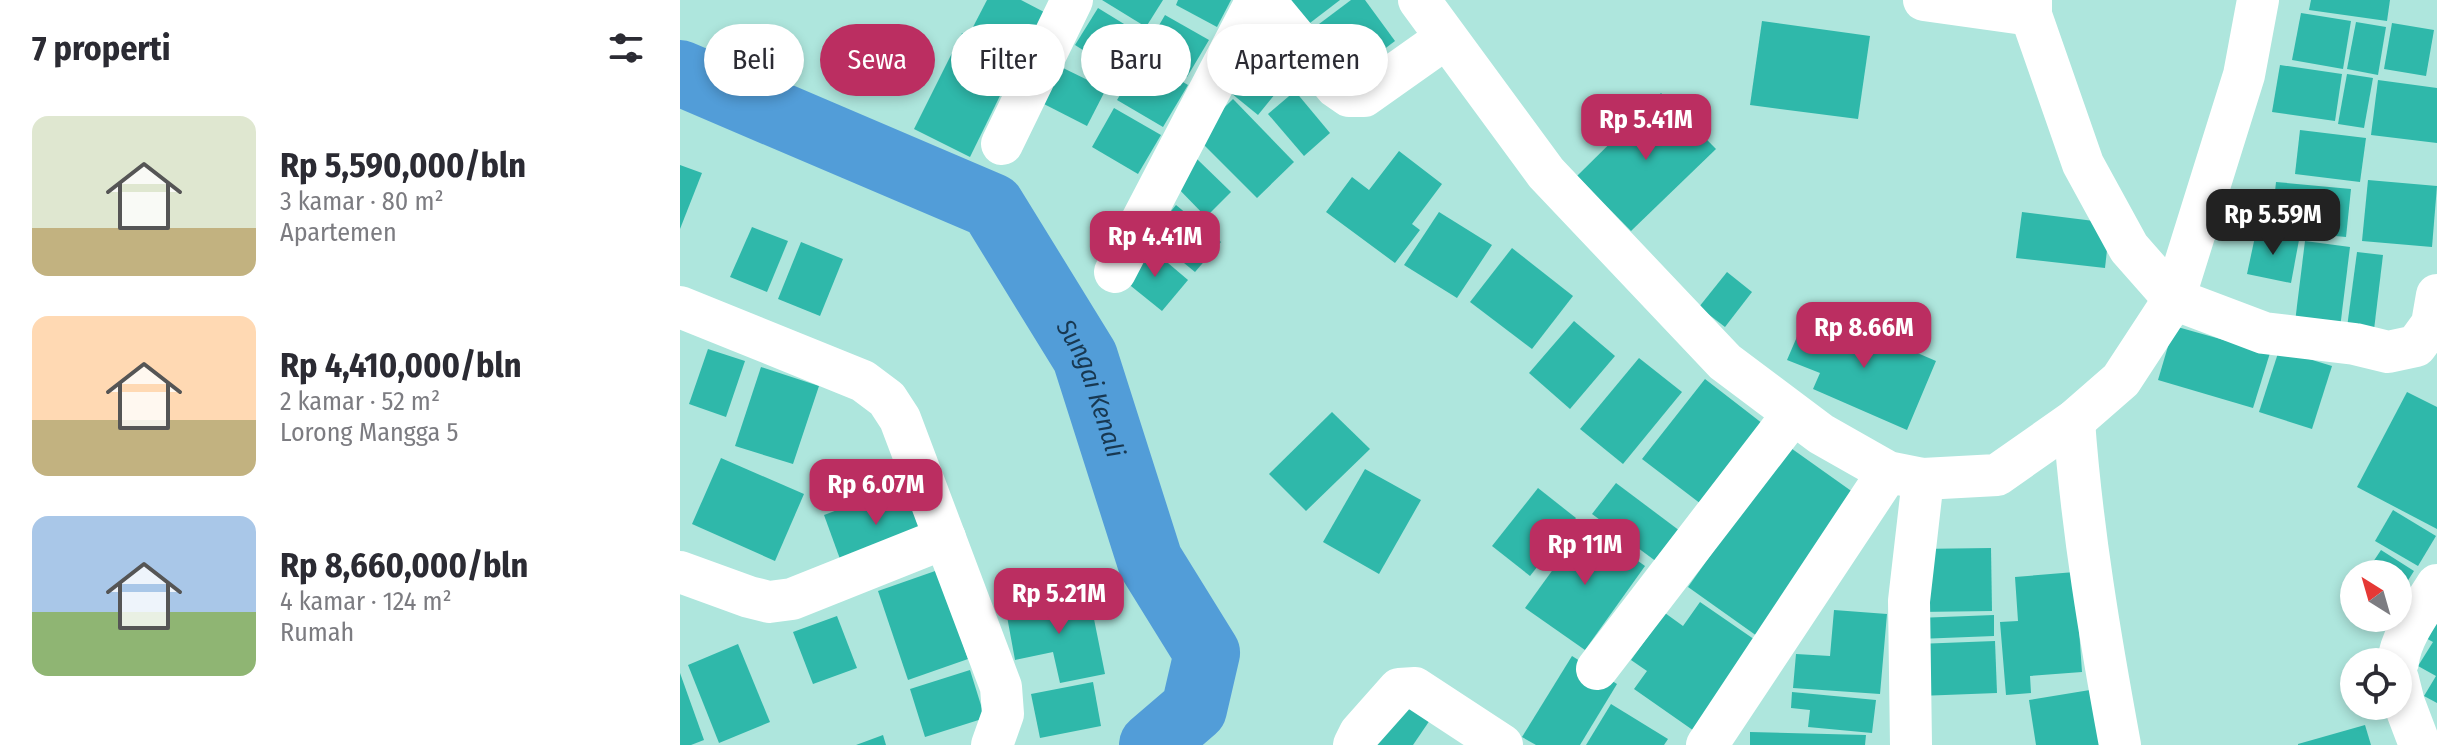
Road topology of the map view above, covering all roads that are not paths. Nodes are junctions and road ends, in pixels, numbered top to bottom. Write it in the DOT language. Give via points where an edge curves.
graph roads {
  1 [pos="1072,0"];
  2 [pos="1257,0"];
  3 [pos="1264,0"];
  4 [pos="1419,0"];
  5 [pos="1924,0"];
  6 [pos="2258,0"];
  7 [pos="2031,7"];
  8 [pos="1446,38"];
  9 [pos="1002,144"];
  10 [pos="1115,272"];
  11 [pos="2437,295"];
  12 [pos="2174,299"];
  13 [pos="680,307"];
  14 [pos="1793,414"];
  15 [pos="2074,421"];
  16 [pos="1906,476"];
  17 [pos="945,538"];
  18 [pos="680,572"];
  19 [pos="2437,585"];
  20 [pos="2401,648"];
  21 [pos="1597,669"];
  22 [pos="2410,720"];
  23 [pos="992,745"];
  24 [pos="1354,745"];
  25 [pos="1502,745"];
  26 [pos="1707,745"];
  27 [pos="1911,745"];
  28 [pos="2120,745"];
  29 [pos="2420,745"];
  1 -- 9 [label="street"];
  2 -- 10 [label="street"];
  3 -- 8 [label="street" via="1349,96 1364,96"];
  4 -- 8 [label="street"];
  5 -- 7 [label="street"];
  6 -- 12 [label="street" via="2244,75"];
  7 -- 12 [label="street" via="2083,164 2129,248"];
  8 -- 14 [label="street" via="1546,173 1725,362"];
  11 -- 12 [label="street" via="2432,324 2416,346 2388,352 2264,333"];
  12 -- 15 [label="street" via="2121,380"];
  13 -- 17 [label="street" via="863,381 887,399 900,419"];
  14 -- 16 [label="street" via="1821,434"];
  14 -- 21 [label="street"];
  15 -- 16 [label="street" via="1997,475"];
  15 -- 28 [label="street" via="2095,608"];
  16 -- 26 [label="street"];
  16 -- 27 [label="street"];
  17 -- 18 [label="street" via="792,599 769,602"];
  17 -- 23 [label="street" via="1001,687 1003,714"];
  19 -- 20 [label="street"];
  22 -- 29 [label="street"];
  24 -- 25 [label="street" via="1399,689 1415,688"];
}
